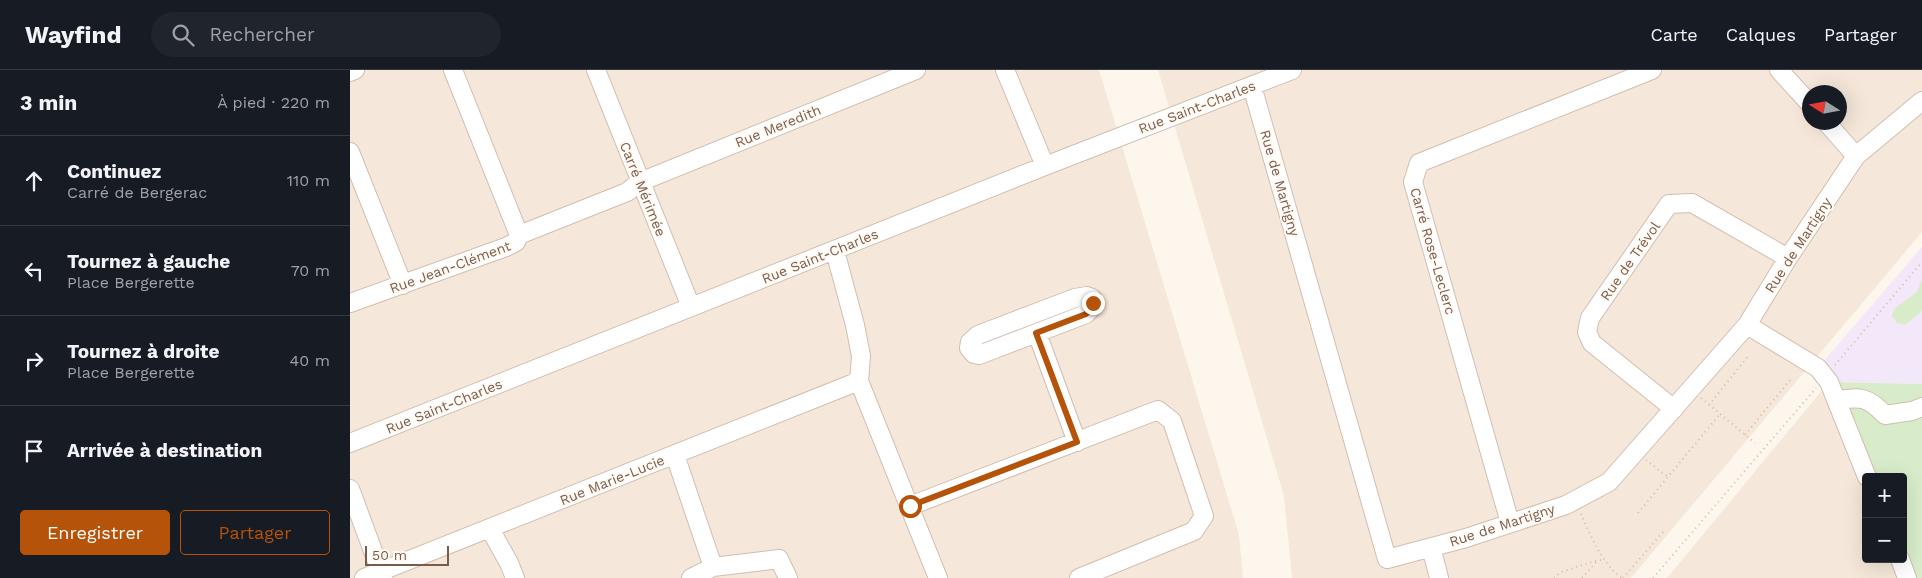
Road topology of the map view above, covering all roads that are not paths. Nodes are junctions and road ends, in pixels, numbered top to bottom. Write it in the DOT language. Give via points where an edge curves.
graph roads {
  1 [pos="355,70"];
  2 [pos="453,70"];
  3 [pos="596,70"];
  4 [pos="916,70"];
  5 [pos="1005,70"];
  6 [pos="1292,70"];
  7 [pos="1652,70"];
  8 [pos="1779,70"];
  9 [pos="350,72"];
  10 [pos="1252,86"];
  11 [pos="1802,95"];
  12 [pos="1922,101"];
  13 [pos="1833,130"];
  14 [pos="350,152"];
  15 [pos="1856,156"];
  16 [pos="1045,166"];
  17 [pos="640,182"];
  18 [pos="519,235"];
  19 [pos="834,251"];
  20 [pos="1788,258"];
  21 [pos="403,285"];
  22 [pos="350,303"];
  23 [pos="691,307"];
  24 [pos="1747,325"];
  25 [pos="1036,333"];
  26 [pos="859,382"];
  27 [pos="1836,400"];
  28 [pos="1922,406"];
  29 [pos="1674,409"];
  30 [pos="1077,442"];
  31 [pos="350,443"];
  32 [pos="675,455"];
  33 [pos="1865,473"];
  34 [pos="350,489"];
  35 [pos="910,506"];
  36 [pos="1510,523"];
  37 [pos="490,529"];
  38 [pos="1431,547"];
  39 [pos="1901,563"];
  40 [pos="713,567"];
  41 [pos="382,575"];
  42 [pos="364,578"];
  43 [pos="515,578"];
  44 [pos="691,578"];
  45 [pos="788,578"];
  46 [pos="938,578"];
  47 [pos="1079,578"];
  48 [pos="1439,578"];
  49 [pos="1907,578"];
  1 -- 9 [label="street"];
  2 -- 18 [label="street, Rue Jean-Clément"];
  3 -- 17 [label="street, Carré Mérimée"];
  4 -- 17 [label="street, Rue Meredith"];
  5 -- 16 [label="street"];
  6 -- 10 [label="street, Rue Saint-Charles"];
  7 -- 36 [label="street, Carré Rose-Leclerc" via="1419,162 1413,182"];
  8 -- 11 [label="street"];
  10 -- 16 [label="street, Rue Saint-Charles"];
  10 -- 38 [label="street, Rue de Martigny" via="1387,558"];
  12 -- 15 [label="street, Rue de Martigny"];
  13 -- 15 [label="street"];
  14 -- 21 [label="street"];
  15 -- 20 [label="street, Rue de Martigny"];
  16 -- 19 [label="street, Rue Saint-Charles"];
  17 -- 18 [label="street, Rue Meredith" via="627,192"];
  17 -- 23 [label="street, Carré Mérimée"];
  18 -- 21 [label="street, Rue Jean-Clément" via="516,242 506,247"];
  19 -- 23 [label="street, Rue Saint-Charles"];
  19 -- 26 [label="street" via="861,356"];
  20 -- 24 [label="street, Rue de Martigny"];
  20 -- 29 [label="street, Rue de Trévol" via="1692,203 1669,204 1590,318 1587,332 1592,343"];
  21 -- 22 [label="street, Rue Jean-Clément"];
  23 -- 31 [label="street, Rue Saint-Charles"];
  24 -- 27 [label="street" via="1818,368"];
  24 -- 29 [label="street, Rue de Martigny"];
  25 -- 25 [label="street" via="1086,314 1092,308 1092,298 1075,298 978,335 970,342 969,348 980,355"];
  25 -- 30 [label="street"];
  26 -- 32 [label="street, Rue Marie-Lucie"];
  26 -- 35 [label="street"];
  27 -- 28 [label="street" via="1856,398 1872,402 1884,415 1912,411"];
  27 -- 33 [label="street"];
  29 -- 36 [label="street, Rue de Martigny" via="1609,482 1566,505"];
  30 -- 35 [label="street"];
  30 -- 47 [label="street" via="1158,410 1172,421 1204,516 1194,531"];
  32 -- 37 [label="street, Rue Marie-Lucie"];
  32 -- 40 [label="street"];
  34 -- 41 [label="street"];
  35 -- 46 [label="street"];
  36 -- 38 [label="street, Rue de Martigny"];
  37 -- 41 [label="street, Rue Marie-Lucie"];
  37 -- 43 [label="street"];
  38 -- 48 [label="street"];
  39 -- 49 [label="street"];
  40 -- 44 [label="street"];
  40 -- 45 [label="street" via="779,559"];
  41 -- 42 [label="street, Rue Marie-Lucie"];
}
